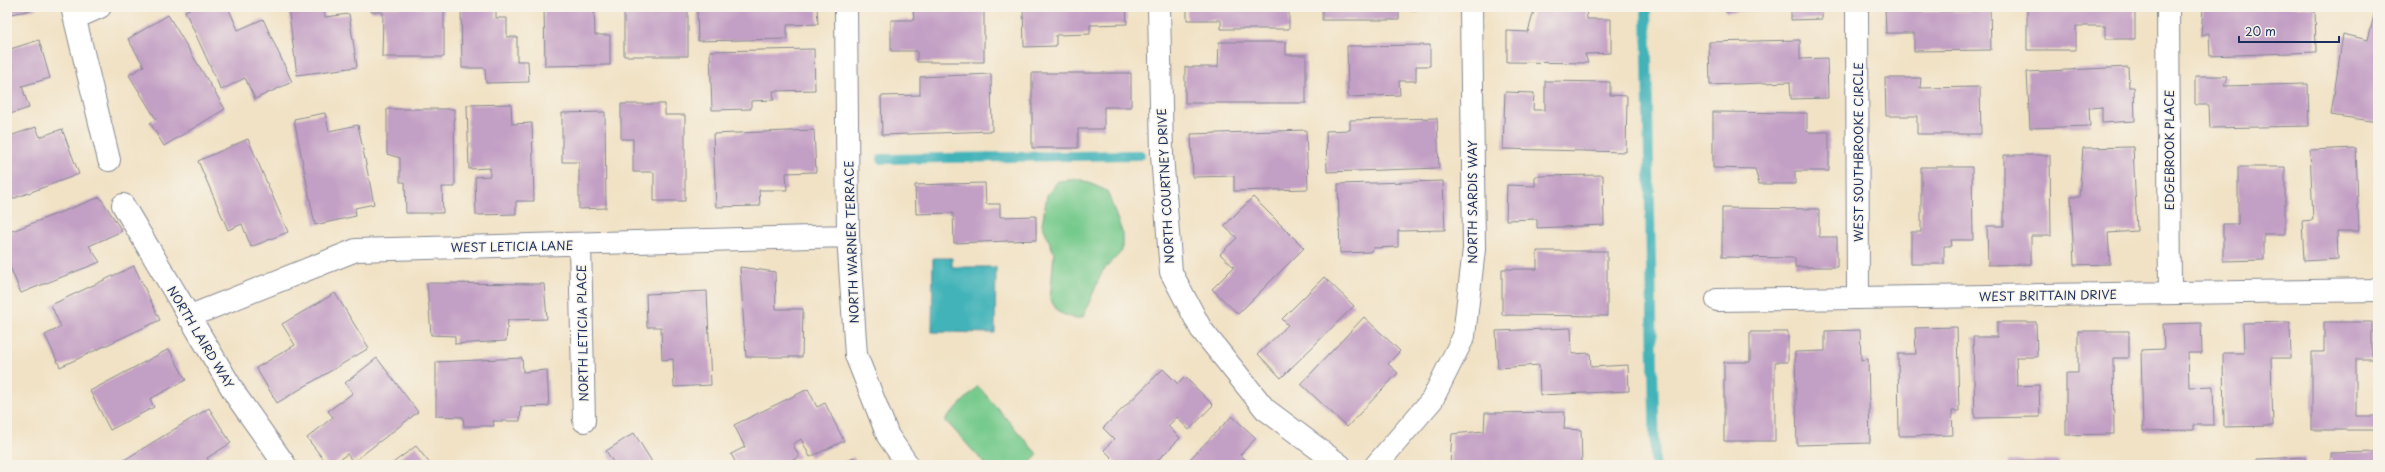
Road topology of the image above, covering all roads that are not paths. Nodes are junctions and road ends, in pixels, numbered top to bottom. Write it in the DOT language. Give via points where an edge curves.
graph roads {
  1 [pos="100,7"];
  2 [pos="846,7"];
  3 [pos="1159,7"];
  4 [pos="1471,7"];
  5 [pos="1857,7"];
  6 [pos="2168,7"];
  7 [pos="74,13"];
  8 [pos="109,160"];
  9 [pos="123,205"];
  10 [pos="848,236"];
  11 [pos="580,244"];
  12 [pos="2378,290"];
  13 [pos="2170,293"];
  14 [pos="1858,298"];
  15 [pos="1718,300"];
  16 [pos="188,317"];
  17 [pos="584,421"];
  18 [pos="285,465"];
  19 [pos="908,465"];
  20 [pos="1340,465"];
  21 [pos="1376,465"];
  1 -- 7 [label="street"];
  2 -- 10 [label="street, NORTH WARNER TERRACE"];
  3 -- 20 [label="street, NORTH COURTNEY DRIVE" via="1162,155 1171,272 1201,329 1265,408"];
  4 -- 21 [label="street, NORTH SARDIS WAY" via="1474,249 1464,336 1432,400"];
  5 -- 14 [label="street, WEST SOUTHBROOKE CIRCLE"];
  6 -- 13 [label="street, EDGEBROOK PLACE"];
  7 -- 8 [label="street"];
  9 -- 16 [label="street, NORTH LAIRD WAY"];
  10 -- 11 [label="street, WEST LETICIA LANE"];
  10 -- 19 [label="street, NORTH WARNER TERRACE" via="856,355 888,436"];
  11 -- 16 [label="street, WEST LETICIA LANE" via="356,250"];
  11 -- 17 [label="street, NORTH LETICIA PLACE"];
  12 -- 13 [label="street, WEST BRITTAIN DRIVE"];
  13 -- 14 [label="street, WEST BRITTAIN DRIVE"];
  14 -- 15 [label="street, WEST BRITTAIN DRIVE"];
  16 -- 18 [label="street, NORTH LAIRD WAY" via="237,397"];
}
